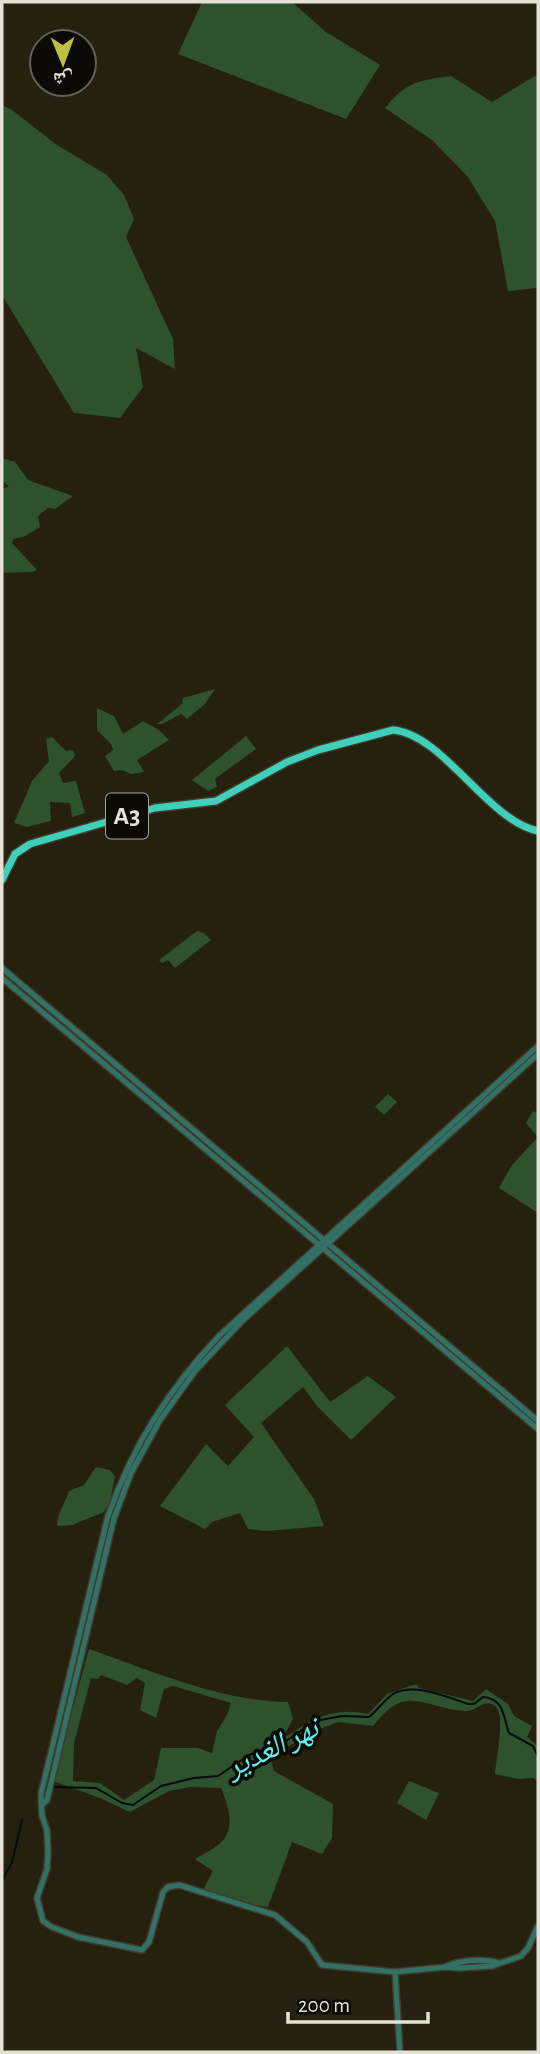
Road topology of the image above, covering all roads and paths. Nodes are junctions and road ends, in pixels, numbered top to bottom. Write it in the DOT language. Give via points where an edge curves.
graph roads {
  1 [pos="538,831"];
  2 [pos="2,880"];
  3 [pos="2,968"];
  4 [pos="2,978"];
  5 [pos="538,1046"];
  6 [pos="538,1054"];
  7 [pos="189,1129"];
  8 [pos="323,1245"];
  9 [pos="538,1421"];
  10 [pos="538,1429"];
  11 [pos="538,1926"];
  12 [pos="394,1972"];
  13 [pos="400,2052"];
  1 -- 2 [label="highway, A3" via="514,820 428,746 404,731 393,730 318,750 211,802 148,810 30,844 15,855"];
  3 -- 7 [label="street"];
  4 -- 7 [label="street"];
  5 -- 8 [label="street"];
  6 -- 8 [label="street"];
  7 -- 8 [label="street"];
  8 -- 9 [label="street"];
  8 -- 10 [label="street"];
  8 -- 12 [label="street" via="208,1356 177,1394 141,1453 114,1518 62,1742 42,1805 47,1861 37,1901 43,1921 52,1927 142,1950 149,1942 163,1892 179,1885 275,1915 307,1942 322,1965"];
  11 -- 12 [label="street" via="525,1952 511,1961 459,1962"];
  12 -- 13 [label="street"];
}
